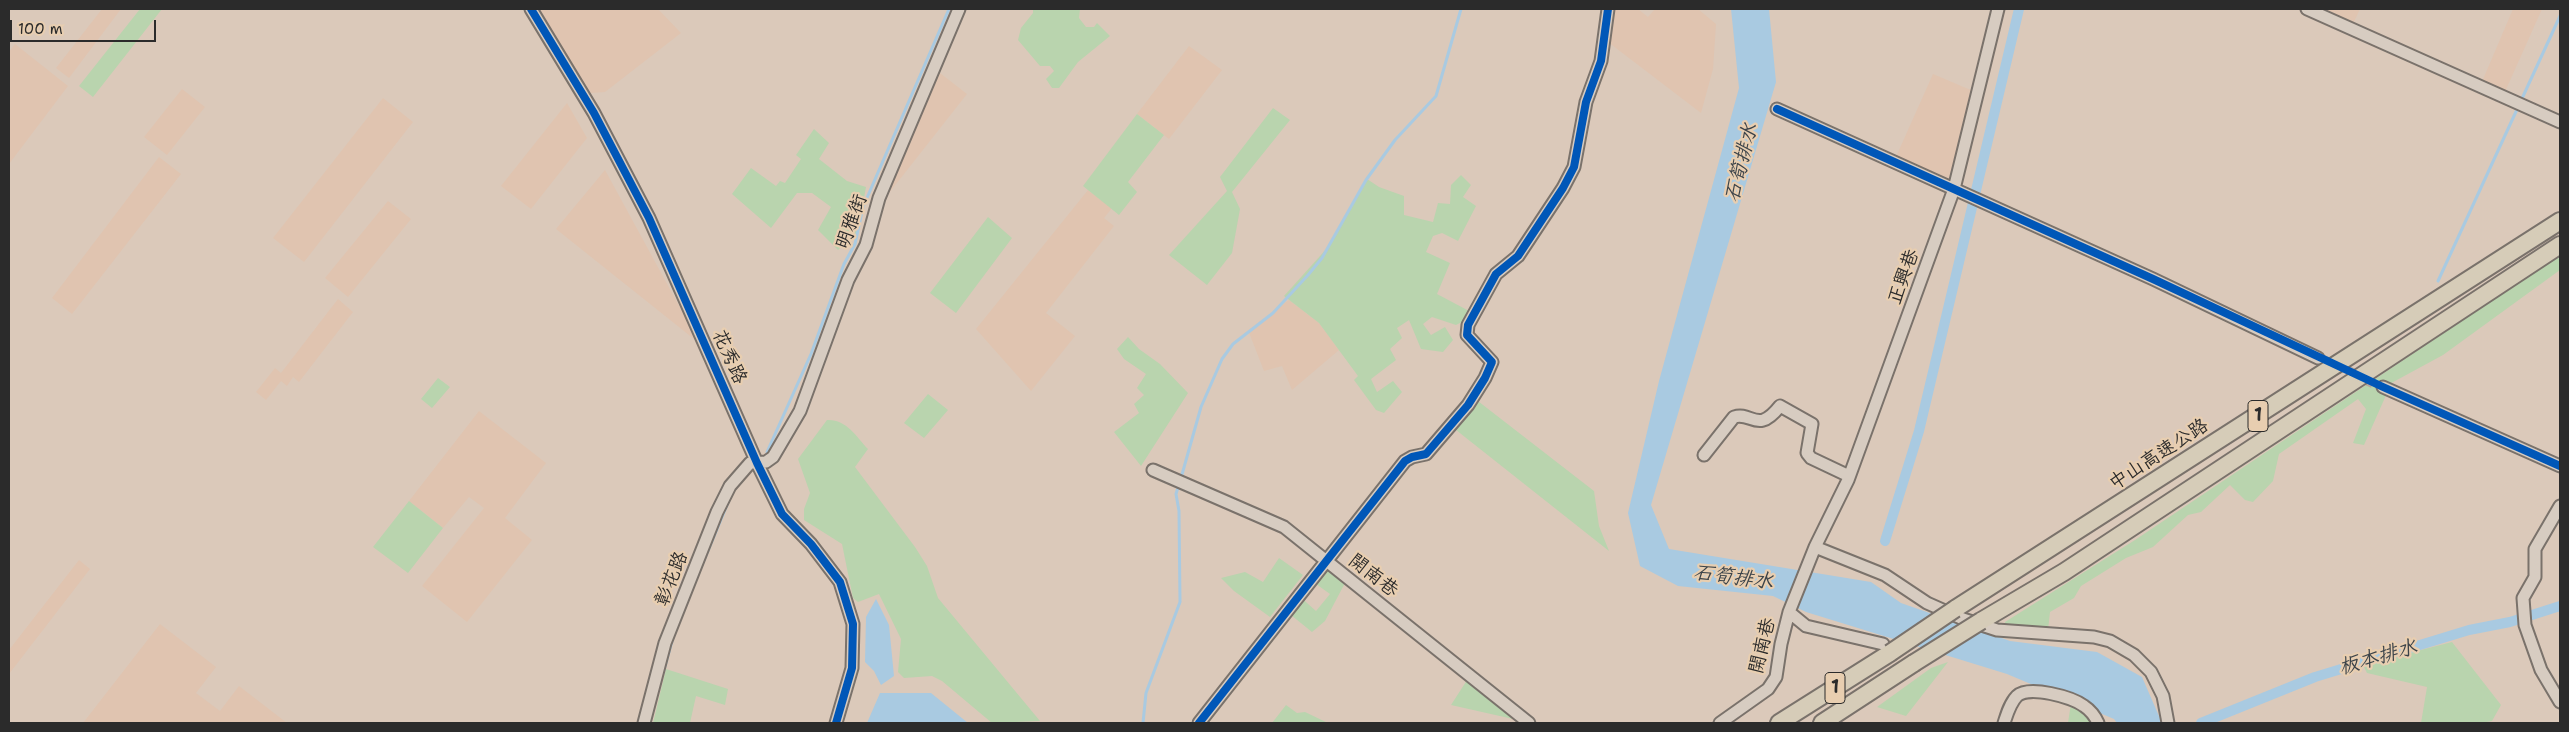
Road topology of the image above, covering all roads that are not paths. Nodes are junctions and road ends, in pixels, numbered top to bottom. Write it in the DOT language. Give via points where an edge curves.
graph roads {
  1 [pos="531,9"];
  2 [pos="959,9"];
  3 [pos="1608,9"];
  4 [pos="1998,9"];
  5 [pos="2307,9"];
  6 [pos="1777,109"];
  7 [pos="2560,122"];
  8 [pos="1954,189"];
  9 [pos="2560,221"];
  10 [pos="2560,244"];
  11 [pos="2318,358"];
  12 [pos="2383,387"];
  13 [pos="1704,455"];
  14 [pos="757,463"];
  15 [pos="2560,466"];
  16 [pos="1153,470"];
  17 [pos="1849,476"];
  18 [pos="2560,506"];
  19 [pos="1815,547"];
  20 [pos="1325,560"];
  21 [pos="1789,612"];
  22 [pos="1886,649"];
  23 [pos="2560,702"];
  24 [pos="1727,721"];
  25 [pos="644,723"];
  26 [pos="836,723"];
  27 [pos="1199,723"];
  28 [pos="1529,723"];
  29 [pos="1779,723"];
  30 [pos="1822,723"];
  31 [pos="2004,723"];
  32 [pos="2098,723"];
  33 [pos="2168,723"];
  1 -- 14 [label="street, 花秀路" via="594,113 649,218"];
  2 -- 14 [label="street, 明雅街" via="879,198 866,245 848,280 800,411 773,457"];
  3 -- 20 [label="street" via="1601,61 1586,102 1574,167 1518,256 1496,274 1468,324 1467,335 1492,362 1485,378 1468,405 1426,454 1405,461"];
  4 -- 8 [label="street, 正興巷"];
  5 -- 7 [label="street"];
  6 -- 8 [label="street"];
  8 -- 11 [label="street" via="2154,279"];
  8 -- 17 [label="street, 正興巷"];
  9 -- 22 [label="highway, 中山高速公路 / 1, bridge" via="1955,610"];
  10 -- 30 [label="highway, 1, bridge" via="2064,572"];
  12 -- 15 [label="street"];
  13 -- 17 [label="street" via="1734,417 1764,420 1780,406 1812,424 1807,453 1811,458"];
  14 -- 25 [label="street, 彰花路" via="750,463 742,471 723,499 665,643"];
  14 -- 26 [label="street, 花秀路" via="782,514 812,544 840,582 853,624 852,668"];
  16 -- 20 [label="street, 開南巷" via="1278,524"];
  17 -- 19 [label="street, 正興巷"];
  18 -- 23 [label="street" via="2535,549 2535,577 2523,599 2524,624 2541,670"];
  19 -- 21 [label="street, 開南巷"];
  19 -- 33 [label="street" via="1884,575 1927,603 1997,630 2110,641 2134,655 2151,672 2163,696"];
  20 -- 27 [label="street"];
  20 -- 28 [label="street, 開南巷"];
  21 -- 22 [label="street" via="1806,626"];
  21 -- 24 [label="street, 開南巷" via="1774,682"];
  22 -- 29 [label="highway, 中山高速公路 / 1"];
  31 -- 32 [label="street" via="2018,695 2032,691 2078,702"];
}
